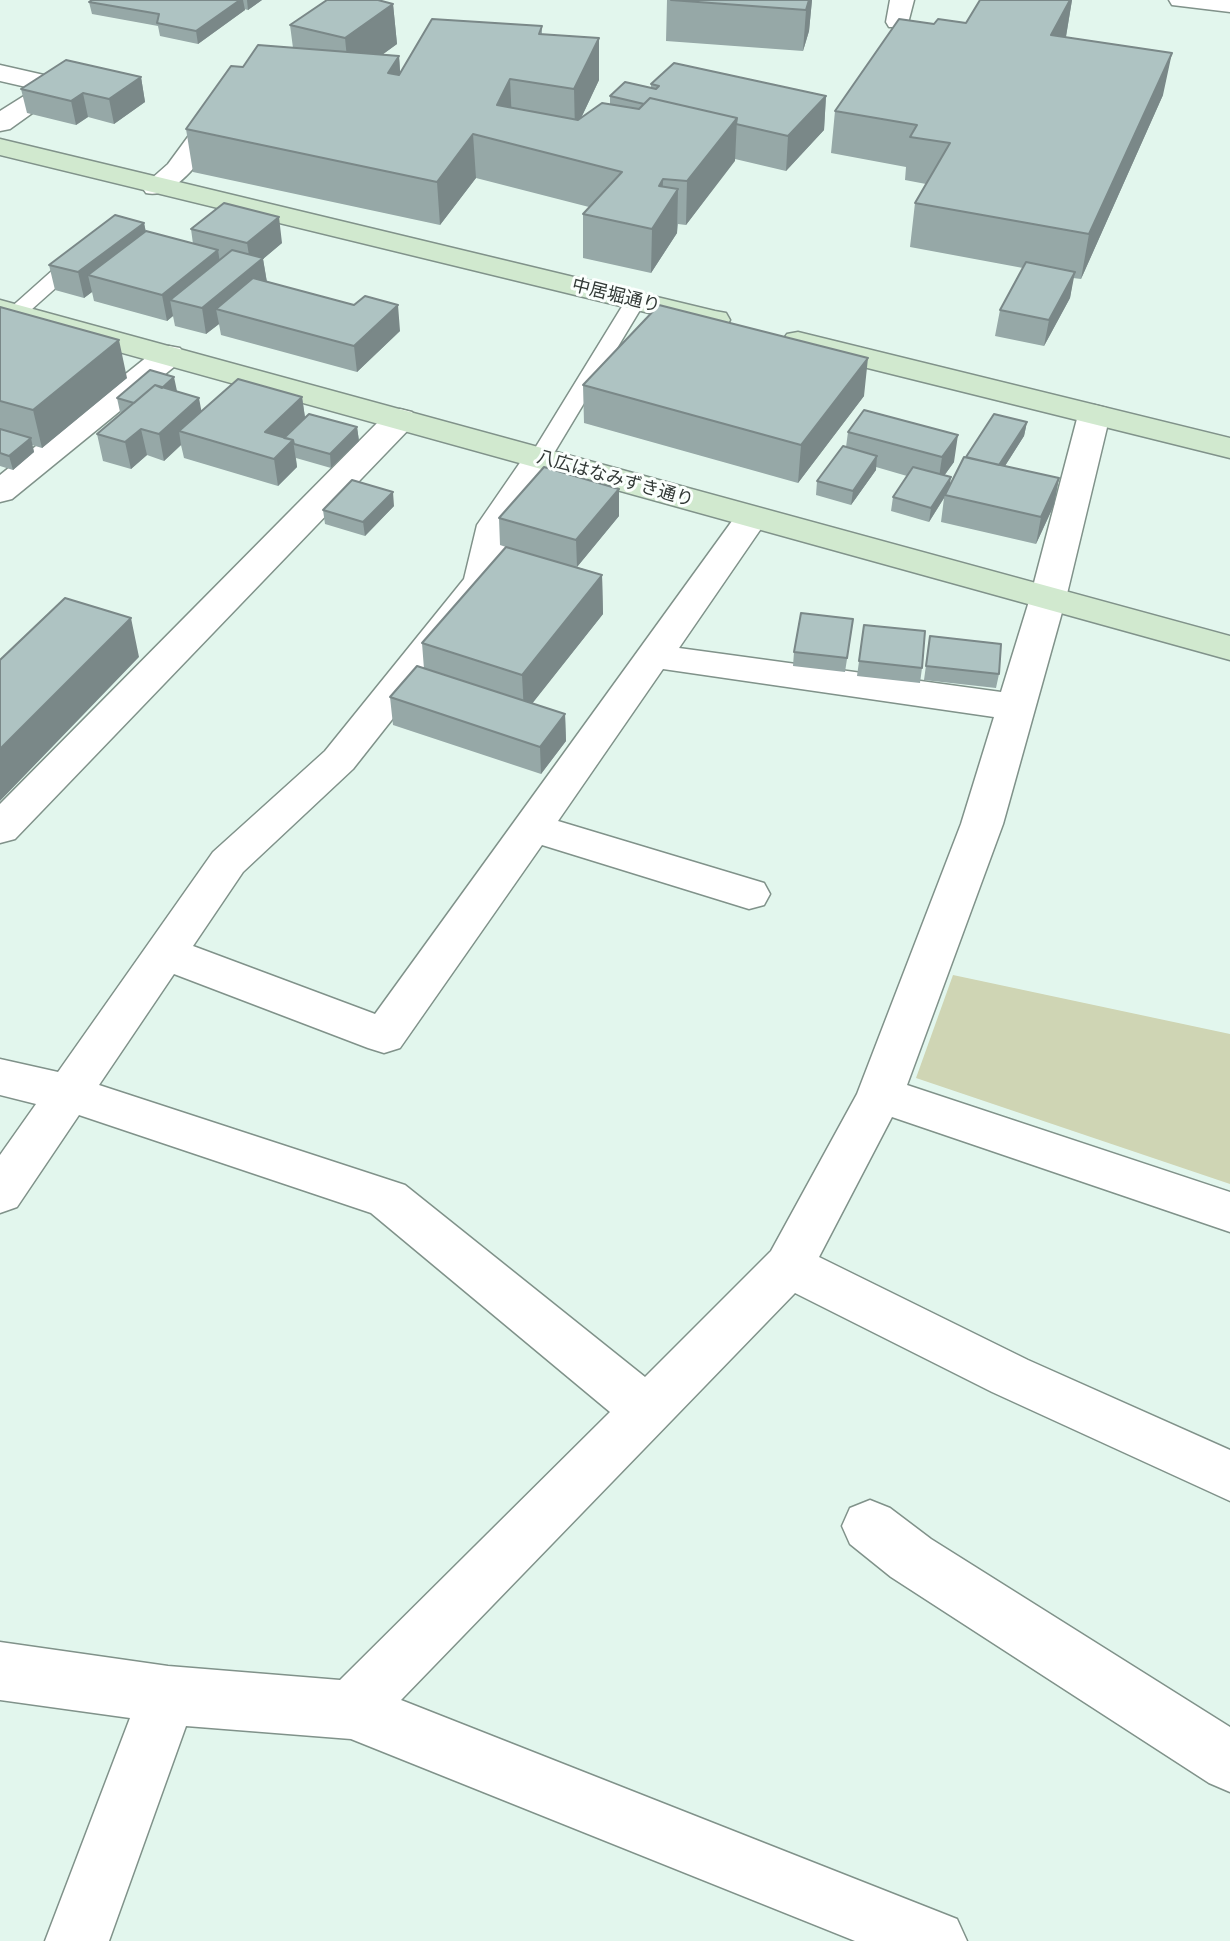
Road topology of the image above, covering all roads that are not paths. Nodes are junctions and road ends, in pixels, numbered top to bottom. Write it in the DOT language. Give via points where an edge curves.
graph roads {
  1 [pos="1181,0"];
  2 [pos="1230,5"];
  3 [pos="0,73"];
  4 [pos="245,85"];
  5 [pos="0,123"];
  6 [pos="0,147"];
  7 [pos="156,187"];
  8 [pos="91,246"];
  9 [pos="636,300"];
  10 [pos="7,312"];
  11 [pos="743,327"];
  12 [pos="773,335"];
  13 [pos="169,355"];
  14 [pos="1094,415"];
  15 [pos="400,419"];
  16 [pos="1230,448"];
  17 [pos="540,458"];
  18 [pos="0,492"];
  19 [pos="752,517"];
  20 [pos="1048,598"];
  21 [pos="1230,648"];
  22 [pos="653,656"];
  23 [pos="1015,707"];
  24 [pos="532,827"];
  25 [pos="0,829"];
  26 [pos="749,894"];
  27 [pos="165,953"];
  28 [pos="0,1077"];
  29 [pos="68,1093"];
  30 [pos="880,1095"];
  31 [pos="0,1193"];
  32 [pos="1230,1212"];
  33 [pos="789,1266"];
  34 [pos="645,1409"];
  35 [pos="1230,1476"];
  36 [pos="870,1526"];
  37 [pos="0,1671"];
  38 [pos="168,1695"];
  39 [pos="351,1710"];
  40 [pos="1230,1762"];
  41 [pos="77,1941"];
  42 [pos="935,1941"];
  1 -- 2 [label="street"];
  3 -- 5 [label="street" via="57,86"];
  4 -- 7 [label="street" via="178,170"];
  6 -- 7 [label="street, 中居堀通り"];
  7 -- 9 [label="street, 中居堀通り"];
  8 -- 10 [label="lane"];
  9 -- 11 [label="street, 中居堀通り"];
  9 -- 17 [label="lane"];
  10 -- 13 [label="street, 八広はなみずき通り"];
  12 -- 14 [label="street"];
  13 -- 15 [label="street, 八広はなみずき通り"];
  13 -- 18 [label="street"];
  14 -- 16 [label="street"];
  14 -- 20 [label="street"];
  15 -- 17 [label="street, 八広はなみずき通り"];
  15 -- 25 [label="street"];
  17 -- 19 [label="street, 八広はなみずき通り"];
  17 -- 27 [label="street" via="494,525 482,581 339,760 228,862"];
  19 -- 20 [label="street, 八広はなみずき通り"];
  19 -- 22 [label="street"];
  20 -- 21 [label="street, 八広はなみずき通り"];
  20 -- 23 [label="street"];
  22 -- 23 [label="street"];
  22 -- 24 [label="street"];
  23 -- 30 [label="street" via="982,824"];
  24 -- 26 [label="street"];
  24 -- 27 [label="street" via="384,1036"];
  27 -- 29 [label="street"];
  28 -- 29 [label="street"];
  29 -- 31 [label="street"];
  29 -- 34 [label="street" via="388,1199"];
  30 -- 32 [label="street"];
  30 -- 33 [label="street"];
  33 -- 34 [label="street"];
  33 -- 35 [label="street" via="1010,1376"];
  34 -- 39 [label="street"];
  36 -- 40 [label="street" via="911,1558"];
  37 -- 38 [label="street"];
  38 -- 39 [label="street"];
  38 -- 41 [label="street"];
  39 -- 42 [label="street"];
}
